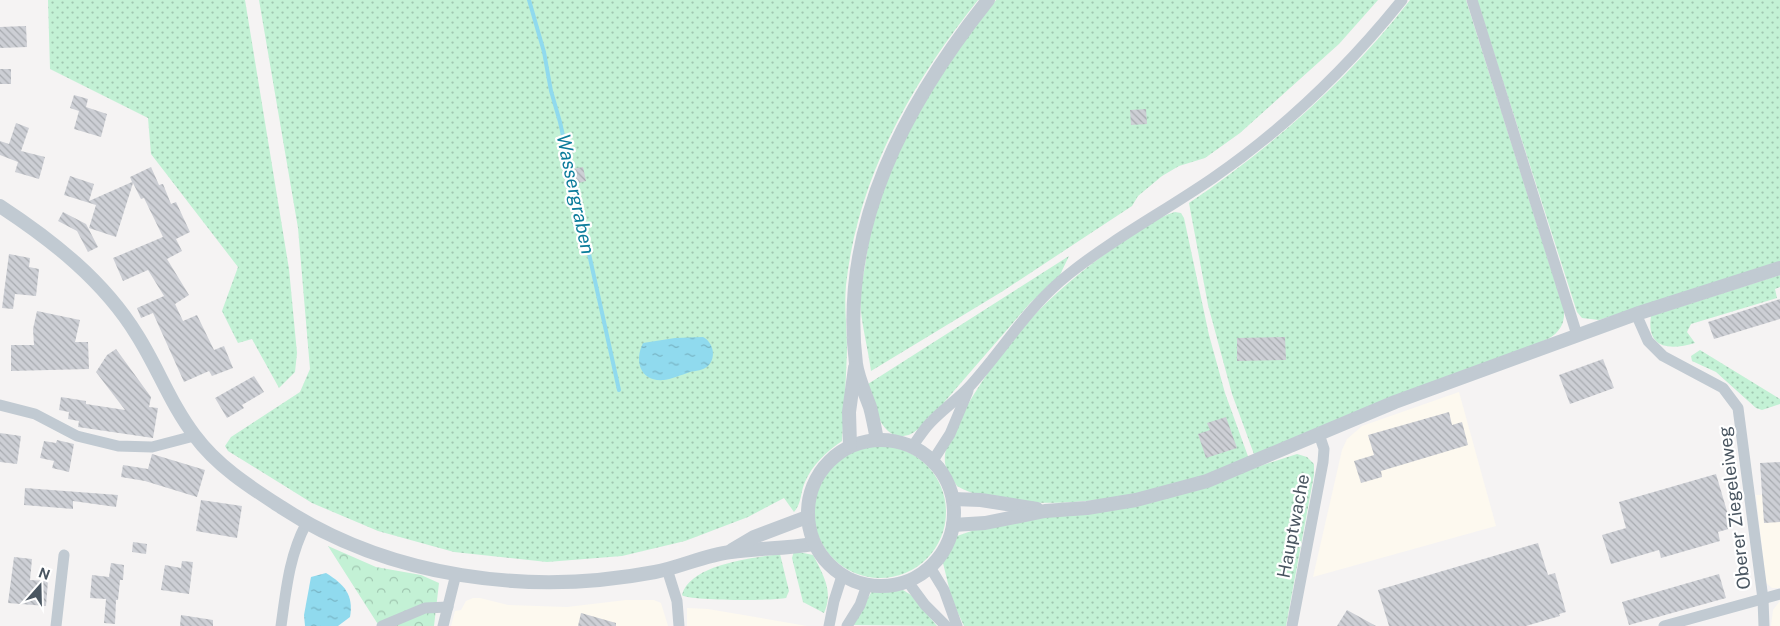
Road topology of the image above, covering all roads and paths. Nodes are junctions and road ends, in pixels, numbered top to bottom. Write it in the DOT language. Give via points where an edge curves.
graph roads {
  1 [pos="988,0"];
  2 [pos="1402,0"];
  3 [pos="1472,0"];
  4 [pos="0,206"];
  5 [pos="1780,268"];
  6 [pos="1636,314"];
  7 [pos="1577,335"];
  8 [pos="856,365"];
  9 [pos="969,387"];
  10 [pos="0,405"];
  11 [pos="1319,434"];
  12 [pos="194,436"];
  13 [pos="877,440"];
  14 [pos="850,446"];
  15 [pos="912,448"];
  16 [pos="932,462"];
  17 [pos="953,499"];
  18 [pos="1045,511"];
  19 [pos="807,517"];
  20 [pos="306,524"];
  21 [pos="953,525"];
  22 [pos="813,544"];
  23 [pos="730,552"];
  24 [pos="64,555"];
  25 [pos="930,567"];
  26 [pos="668,569"];
  27 [pos="456,574"];
  28 [pos="842,576"];
  29 [pos="908,582"];
  30 [pos="867,585"];
  31 [pos="1780,594"];
  32 [pos="1763,599"];
  33 [pos="448,607"];
  34 [pos="56,626"];
  35 [pos="281,626"];
  36 [pos="382,626"];
  37 [pos="443,626"];
  38 [pos="679,626"];
  39 [pos="829,626"];
  40 [pos="847,626"];
  41 [pos="946,626"];
  42 [pos="957,626"];
  43 [pos="1292,626"];
  44 [pos="1664,626"];
  45 [pos="1764,626"];
  1 -- 8 [label="street" via="932,77 894,144 880,178 858,263 854,315"];
  2 -- 9 [label="street" via="1313,96 1239,159 1098,253 1036,303"];
  3 -- 7 [label="street"];
  4 -- 12 [label="street" via="32,227 85,271 119,309 137,334"];
  5 -- 6 [label="street"];
  6 -- 7 [label="street"];
  6 -- 32 [label="street, Oberer Ziegeleiweg" via="1645,336 1663,356 1712,380 1729,394 1738,408"];
  7 -- 11 [label="street" via="1395,402"];
  8 -- 13 [label="street"];
  8 -- 14 [label="street" via="848,412"];
  9 -- 15 [label="street" via="929,424"];
  9 -- 16 [label="street" via="950,434"];
  10 -- 12 [label="street" via="35,414 77,436 118,446 152,448"];
  11 -- 18 [label="street" via="1207,481 1166,494 1087,508"];
  11 -- 43 [label="street, Hauptwache" via="1324,449 1323,462"];
  12 -- 20 [label="street" via="227,470"];
  13 -- 14 [label="street"];
  13 -- 15 [label="street"];
  14 -- 19 [label="street" via="837,454 815,480"];
  15 -- 16 [label="street"];
  16 -- 17 [label="street" via="943,474"];
  17 -- 18 [label="street" via="981,500"];
  17 -- 21 [label="street"];
  18 -- 21 [label="street" via="985,523"];
  19 -- 22 [label="street"];
  19 -- 23 [label="street" via="754,537"];
  20 -- 27 [label="street" via="375,554"];
  20 -- 35 [label="street" via="296,542 289,570"];
  21 -- 25 [label="street" via="948,543"];
  22 -- 23 [label="street"];
  22 -- 28 [label="street"];
  23 -- 26 [label="street"];
  24 -- 34 [label="street"];
  25 -- 29 [label="street"];
  25 -- 42 [label="street" via="944,590"];
  26 -- 27 [label="street" via="582,580 505,581"];
  26 -- 38 [label="street" via="677,601"];
  27 -- 33 [label="street"];
  28 -- 30 [label="street"];
  28 -- 39 [label="street"];
  29 -- 30 [label="street"];
  29 -- 41 [label="street"];
  30 -- 40 [label="street"];
  31 -- 32 [label="street"];
  32 -- 44 [label="street"];
  32 -- 45 [label="street, Oberer Ziegeleiweg"];
  33 -- 36 [label="street" via="425,608"];
  33 -- 37 [label="street"];
}
